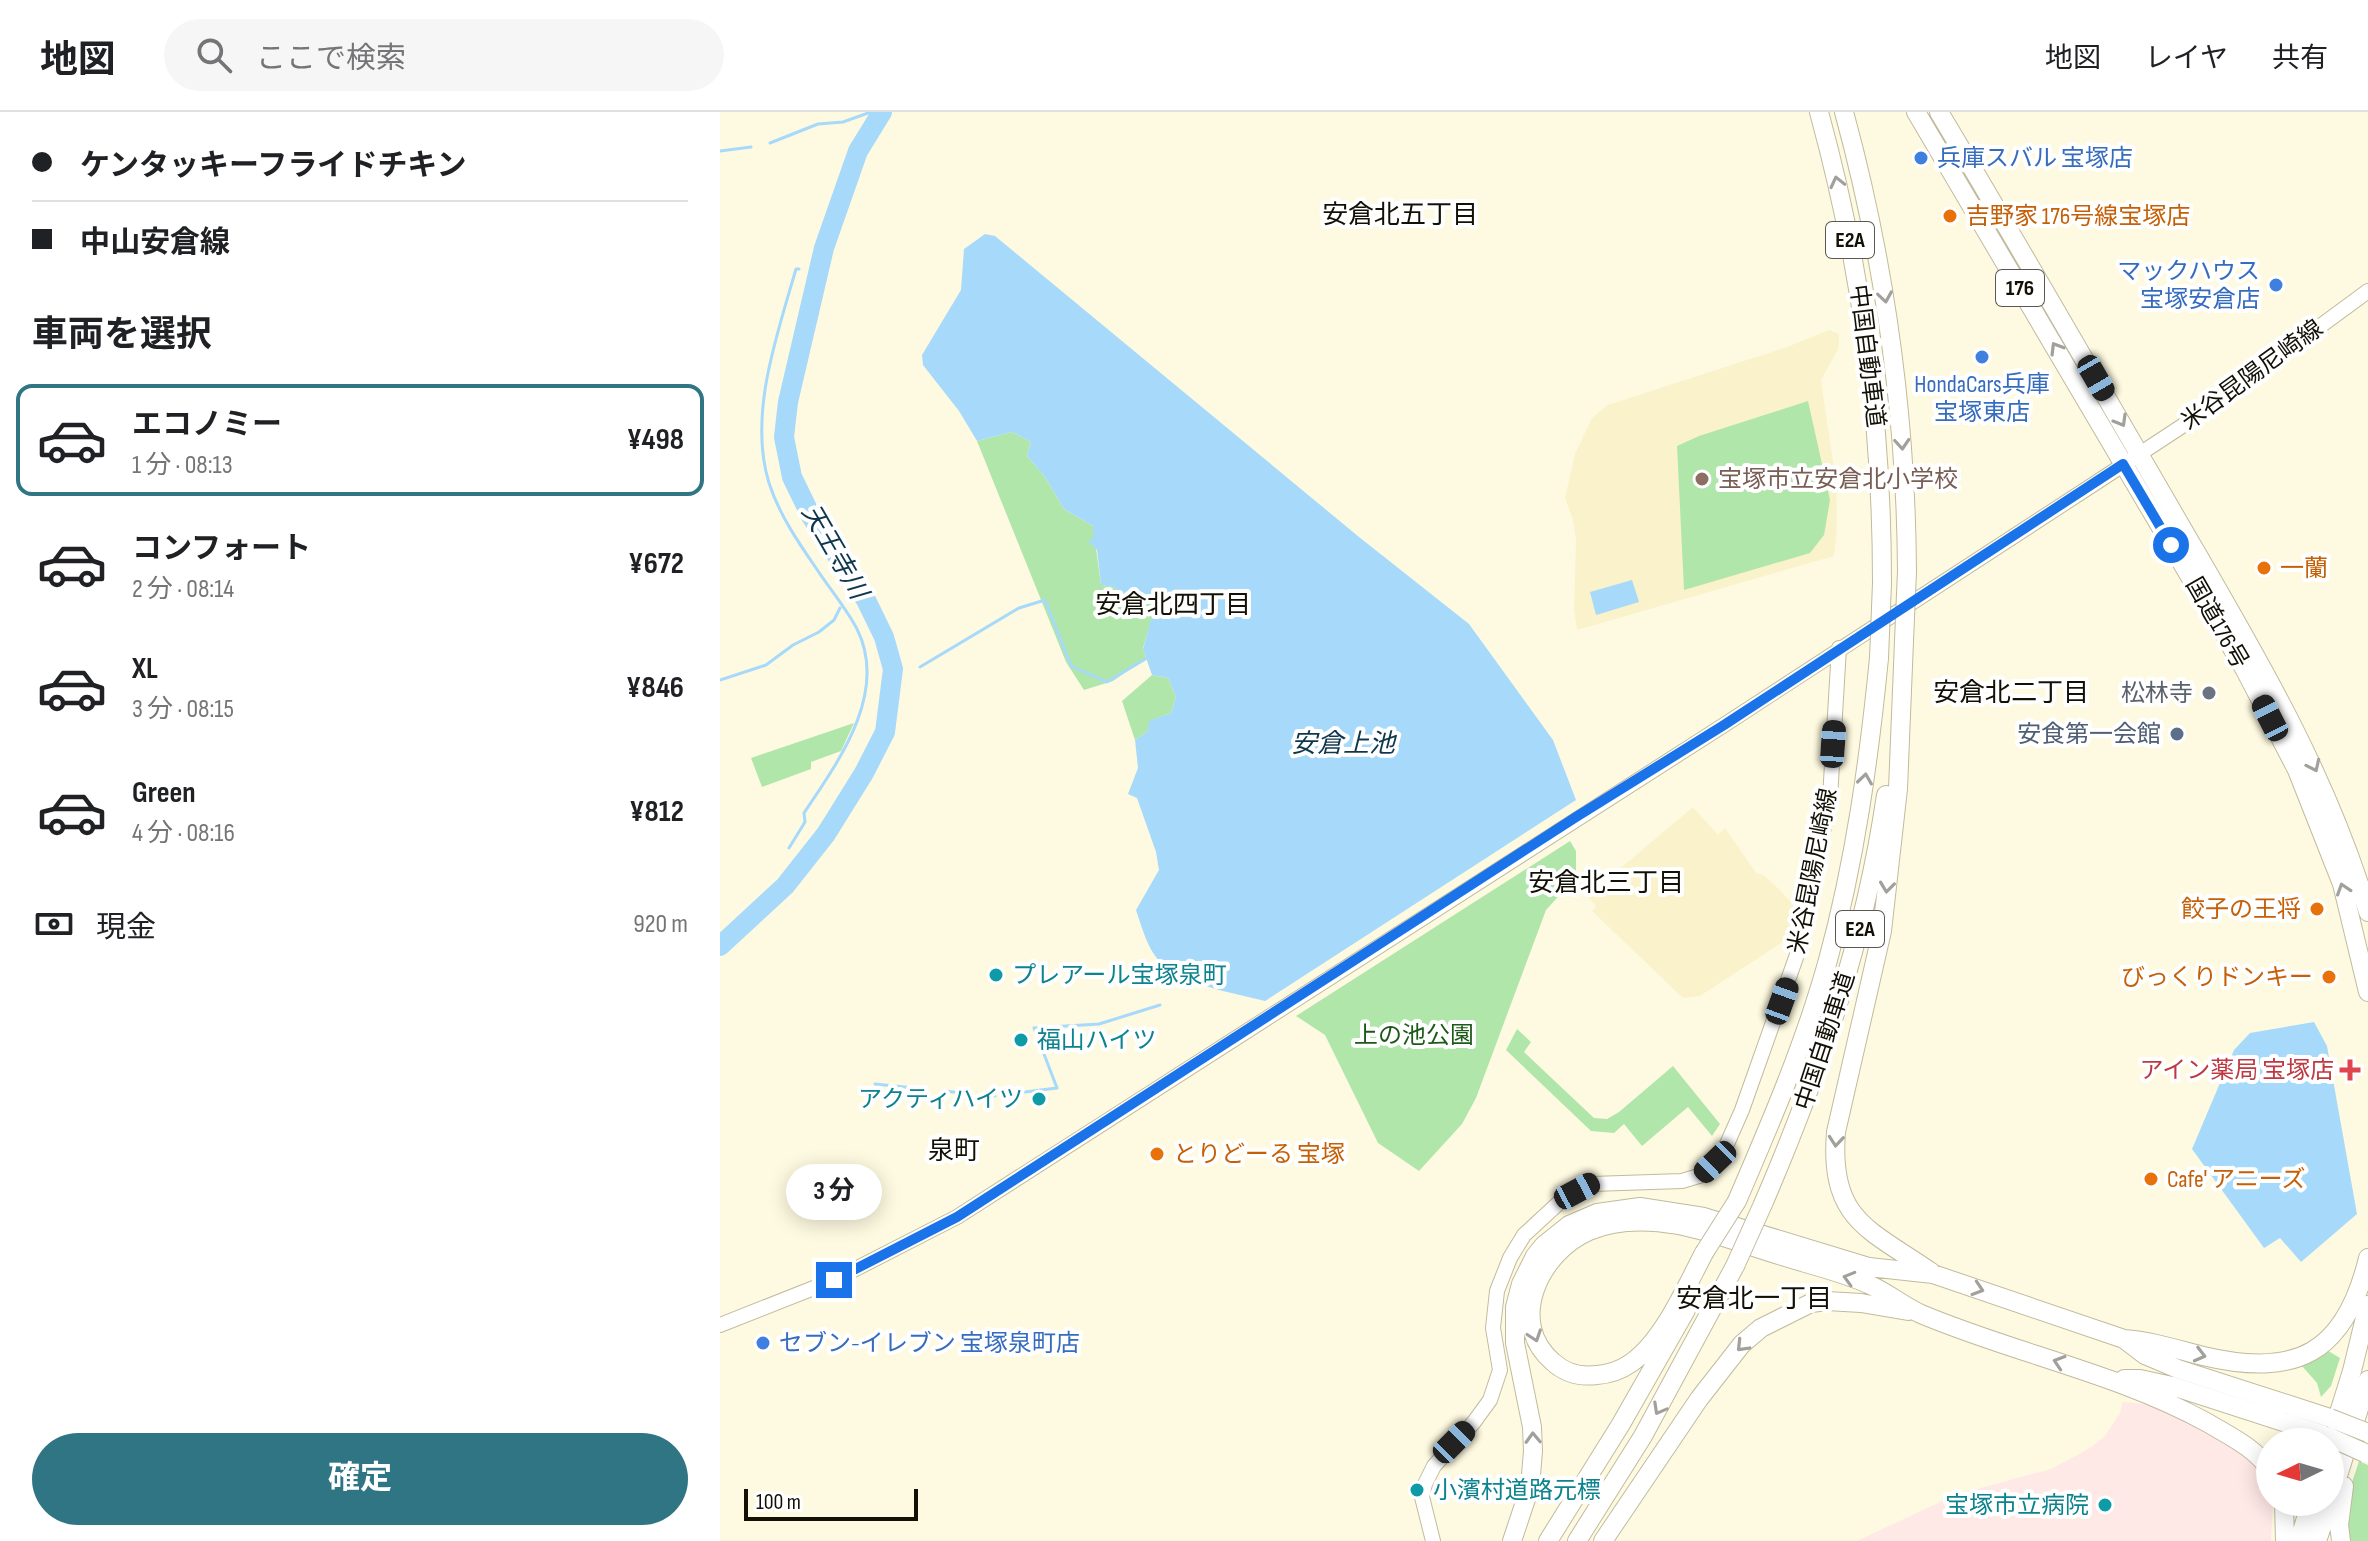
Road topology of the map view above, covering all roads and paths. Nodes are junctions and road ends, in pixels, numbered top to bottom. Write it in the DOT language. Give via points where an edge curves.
graph roads {
  1 [pos="1819,112"];
  2 [pos="1844,112"];
  3 [pos="1916,112"];
  4 [pos="1939,112"];
  5 [pos="2368,291"];
  6 [pos="2140,453"];
  7 [pos="2123,464"];
  8 [pos="1904,641"];
  9 [pos="1839,648"];
  10 [pos="2368,912"];
  11 [pos="2368,992"];
  12 [pos="1709,1255"];
  13 [pos="2368,1258"];
  14 [pos="1933,1274"];
  15 [pos="2368,1305"];
  16 [pos="1918,1313"];
  17 [pos="720,1325"];
  18 [pos="2124,1339"];
  19 [pos="2113,1379"];
  20 [pos="2368,1380"];
  21 [pos="2368,1400"];
  22 [pos="2278,1411"];
  23 [pos="2319,1428"];
  24 [pos="2331,1428"];
  25 [pos="2364,1428"];
  26 [pos="2344,1430"];
  27 [pos="2344,1439"];
  28 [pos="2364,1448"];
  29 [pos="2256,1454"];
  30 [pos="2344,1480"];
  31 [pos="2284,1516"];
  32 [pos="2307,1516"];
  33 [pos="2325,1516"];
  34 [pos="1433,1541"];
  35 [pos="1512,1541"];
  36 [pos="1548,1541"];
  37 [pos="1577,1541"];
  38 [pos="1603,1541"];
  39 [pos="2285,1541"];
  40 [pos="2299,1541"];
  41 [pos="2317,1541"];
  42 [pos="2341,1541"];
  12 -- 1 [label="highway, 中国自動車道 / E2A, one-way, bridge" via="1781,1097 1831,947 1860,809 1879,658 1879,448 1872,369 1847,224"];
  2 -- 8 [label="highway, 中国自動車道 / E2A, one-way, bridge" via="1871,220 1895,366 1906,508"];
  7 -- 3 [label="highway, 国道176号 / 176, one-way"];
  4 -- 6 [label="highway, 国道176号 / 176, one-way"];
  5 -- 6 [label="main road, 米谷昆陽尼崎線"];
  6 -- 7 [label="main road, 米谷昆陽尼崎線"];
  6 -- 10 [label="highway, 国道176号 / 176, one-way" via="2313,764"];
  7 -- 9 [label="main road, 米谷昆陽尼崎線"];
  11 -- 7 [label="highway, 国道176号 / 176, one-way" via="2342,884 2297,770 2238,657"];
  8 -- 14 [label="highway, one-way" via="1898,789 1882,931 1835,1151 1840,1190 1851,1213"];
  8 -- 37 [label="highway, 中国自動車道 / E2A, one-way, bridge" via="1869,894 1798,1123 1735,1266 1643,1436"];
  9 -- 17 [label="main road" via="942,1226 834,1280"];
  9 -- 34 [label="main road, 米谷昆陽尼崎線" via="1830,798 1799,949 1727,1144 1702,1175 1682,1181 1592,1184 1563,1199 1524,1235 1497,1291 1493,1328 1500,1370 1490,1400 1425,1484 1422,1497"];
  16 -- 12 [label="highway, one-way" via="1866,1283 1691,1228 1632,1221 1588,1231 1550,1260 1530,1308 1535,1341 1542,1353 1570,1372 1590,1376 1620,1369 1647,1348"];
  12 -- 36 [label="highway, 中国自動車道 / E2A" via="1621,1424"];
  18 -- 13 [label="highway, one-way" via="2264,1365 2303,1357 2330,1339 2343,1322"];
  14 -- 18 [label="highway, one-way"];
  35 -- 14 [label="highway, one-way" via="1530,1487 1533,1451 1515,1343 1515,1307 1535,1256 1569,1225 1609,1210 1659,1208 1869,1267"];
  15 -- 24 [label="highway"];
  19 -- 16 [label="highway, one-way"];
  16 -- 38 [label="highway, one-way" via="1827,1301 1811,1303 1761,1328 1699,1399"];
  18 -- 22 [label="highway" via="2145,1355"];
  19 -- 22 [label="highway" via="2149,1380"];
  19 -- 29 [label="highway" via="2180,1409"];
  20 -- 25 [label="highway"];
  21 -- 25 [label="highway"];
  22 -- 23 [label="highway"];
  25 -- 26 [label="highway, bridge"];
  25 -- 28 [label="highway"];
  27 -- 28 [label="highway, bridge"];
  28 -- 30 [label="highway"];
  28 -- 42 [label="highway" via="2340,1509"];
  31 -- 39 [label="highway"];
  32 -- 40 [label="highway"];
  33 -- 41 [label="highway"];
}
